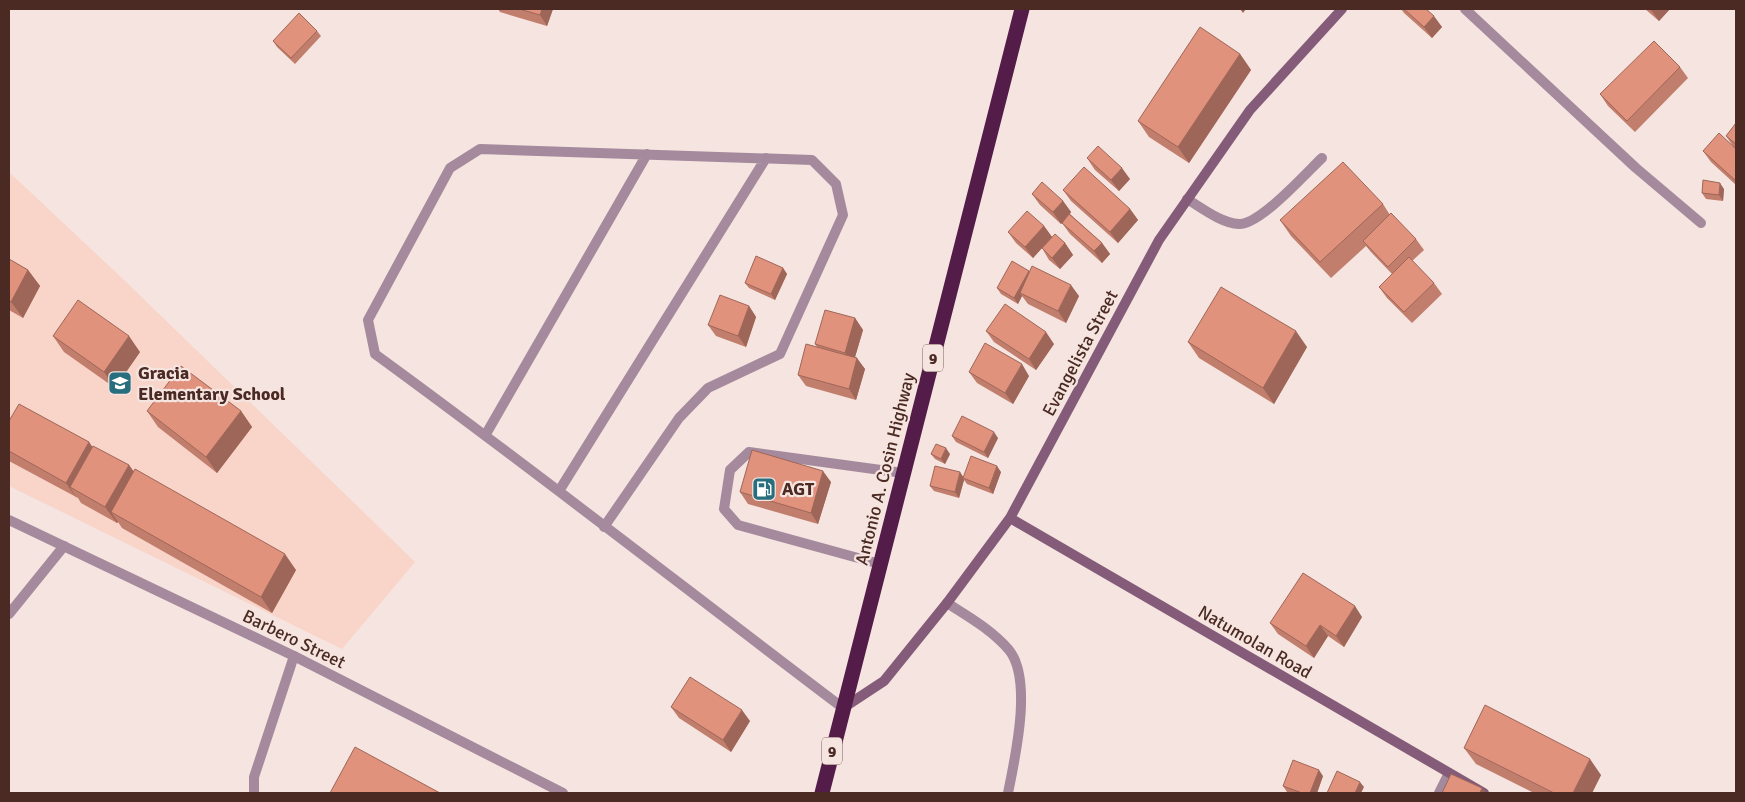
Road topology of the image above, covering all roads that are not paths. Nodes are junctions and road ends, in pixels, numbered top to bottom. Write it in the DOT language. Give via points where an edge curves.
graph roads {
  1 [pos="1022,9"];
  2 [pos="1342,9"];
  3 [pos="1465,9"];
  4 [pos="647,154"];
  5 [pos="766,158"];
  6 [pos="1322,158"];
  7 [pos="1187,199"];
  8 [pos="1701,223"];
  9 [pos="486,434"];
  10 [pos="904,473"];
  11 [pos="559,491"];
  12 [pos="1010,518"];
  13 [pos="9,520"];
  14 [pos="604,527"];
  15 [pos="64,546"];
  16 [pos="880,564"];
  17 [pos="948,603"];
  18 [pos="9,614"];
  19 [pos="294,656"];
  20 [pos="843,708"];
  21 [pos="1449,773"];
  22 [pos="254,793"];
  23 [pos="563,793"];
  24 [pos="822,793"];
  25 [pos="1008,793"];
  26 [pos="1439,793"];
  27 [pos="1484,793"];
  1 -- 10 [label="highway, Antonio A. Cosin Highway / 9"];
  2 -- 7 [label="street, Evangelista Street" via="1250,110"];
  3 -- 8 [label="street" via="1636,168"];
  4 -- 5 [label="street"];
  4 -- 9 [label="street"];
  4 -- 9 [label="street" via="480,149 450,168 368,320 375,354"];
  5 -- 11 [label="street"];
  5 -- 14 [label="street" via="812,160 836,184 842,215 780,354 708,388 679,418"];
  6 -- 7 [label="street" via="1250,222 1239,224 1221,218"];
  7 -- 12 [label="street, Evangelista Street" via="1159,240"];
  9 -- 11 [label="street"];
  10 -- 16 [label="highway, Antonio A. Cosin Highway / 9"];
  10 -- 16 [label="street" via="749,452 730,470 724,509 738,525"];
  11 -- 14 [label="street"];
  12 -- 17 [label="street, Evangelista Street"];
  12 -- 21 [label="street, Natumolan Road"];
  13 -- 15 [label="street, Barbero Street"];
  14 -- 20 [label="street"];
  15 -- 18 [label="street"];
  15 -- 19 [label="street, Barbero Street"];
  16 -- 20 [label="highway, Antonio A. Cosin Highway / 9"];
  17 -- 20 [label="street, Evangelista Street" via="884,681"];
  17 -- 25 [label="street" via="984,626 1010,651 1020,680 1020,732"];
  19 -- 22 [label="street" via="254,778"];
  19 -- 23 [label="street, Barbero Street"];
  20 -- 24 [label="highway, Antonio A. Cosin Highway / 9"];
  21 -- 26 [label="street"];
  21 -- 27 [label="street, Natumolan Road"];
}
